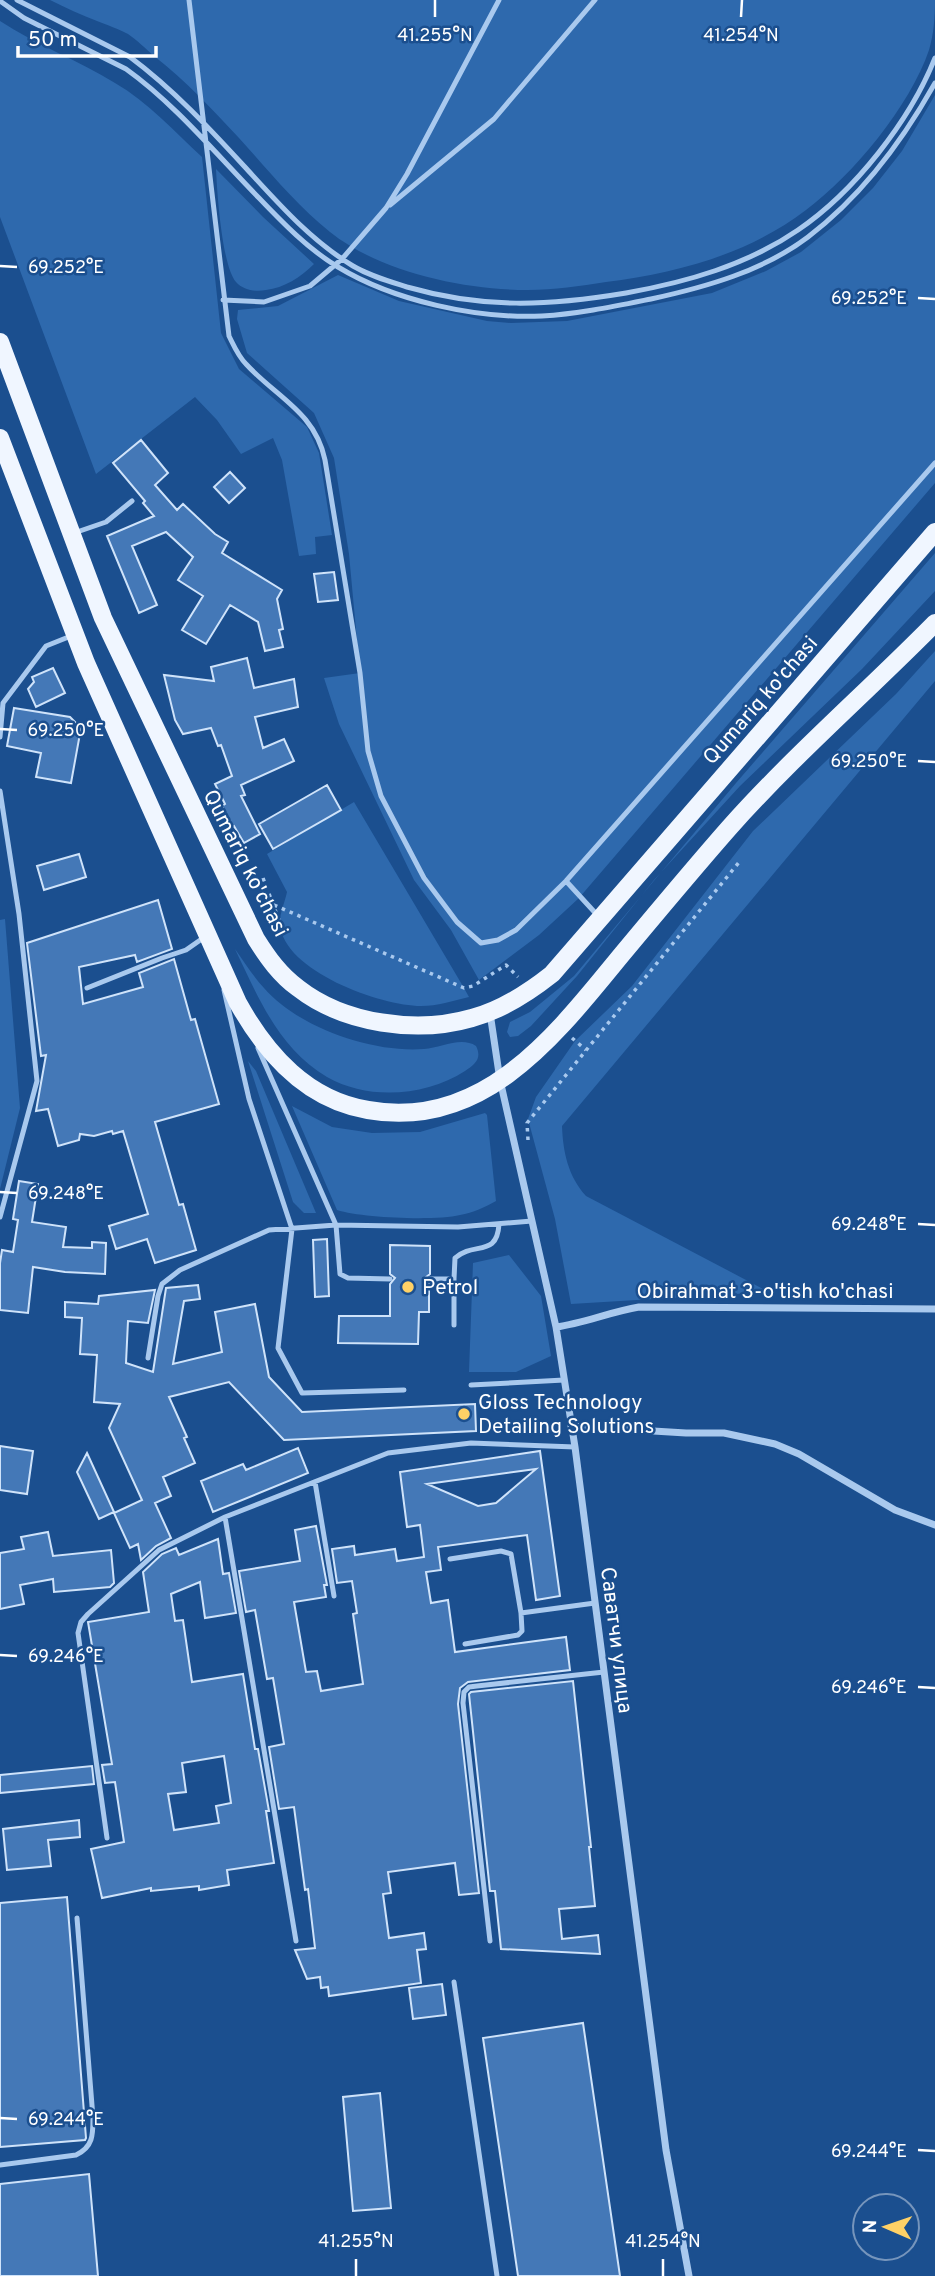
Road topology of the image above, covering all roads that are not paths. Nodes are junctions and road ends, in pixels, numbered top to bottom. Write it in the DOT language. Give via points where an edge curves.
graph roads {
  1 [pos="17,0"];
  2 [pos="189,0"];
  3 [pos="499,0"];
  4 [pos="596,0"];
  5 [pos="0,1"];
  6 [pos="935,58"];
  7 [pos="935,83"];
  8 [pos="205,124"];
  9 [pos="208,145"];
  10 [pos="386,208"];
  11 [pos="342,258"];
  12 [pos="334,265"];
  13 [pos="223,300"];
  14 [pos="0,342"];
  15 [pos="0,438"];
  16 [pos="935,463"];
  17 [pos="132,501"];
  18 [pos="61,507"];
  19 [pos="31,520"];
  20 [pos="935,532"];
  21 [pos="71,534"];
  22 [pos="935,623"];
  23 [pos="74,634"];
  24 [pos="2,704"];
  25 [pos="0,737"];
  26 [pos="0,791"];
  27 [pos="566,881"];
  28 [pos="601,919"];
  29 [pos="211,941"];
  30 [pos="88,988"];
  31 [pos="239,1003"];
  32 [pos="489,1012"];
  33 [pos="500,1080"];
  34 [pos="0,1217"];
  35 [pos="531,1222"];
  36 [pos="499,1224"];
  37 [pos="336,1225"];
  38 [pos="292,1229"];
  39 [pos="390,1279"];
  40 [pos="429,1279"];
  41 [pos="454,1279"];
  42 [pos="935,1309"];
  43 [pos="454,1325"];
  44 [pos="556,1327"];
  45 [pos="148,1358"];
  46 [pos="564,1380"];
  47 [pos="471,1385"];
  48 [pos="404,1390"];
  49 [pos="571,1426"];
  50 [pos="575,1447"];
  51 [pos="315,1482"];
  52 [pos="225,1517"];
  53 [pos="935,1525"];
  54 [pos="450,1559"];
  55 [pos="334,1596"];
  56 [pos="595,1603"];
  57 [pos="521,1613"];
  58 [pos="465,1644"];
  59 [pos="604,1672"];
  60 [pos="107,1838"];
  61 [pos="77,1918"];
  62 [pos="296,1941"];
  63 [pos="489,1941"];
  64 [pos="454,1982"];
  65 [pos="0,2165"];
  66 [pos="497,2276"];
  67 [pos="689,2276"];
  1 -- 8 [label="lane" via="130,57"];
  2 -- 8 [label="lane"];
  3 -- 10 [label="lane"];
  4 -- 10 [label="lane" via="494,119"];
  5 -- 9 [label="lane" via="24,18 126,68"];
  6 -- 11 [label="lane" via="893,131 825,208 779,242 718,271 594,298 510,304 429,293 373,276"];
  7 -- 12 [label="lane" via="890,155 834,215 792,247 722,281 605,307 542,316 512,315 427,302 369,283"];
  8 -- 9 [label="lane"];
  8 -- 11 [label="lane" via="288,213"];
  9 -- 12 [label="lane" via="284,224"];
  9 -- 13 [label="lane"];
  10 -- 11 [label="lane"];
  11 -- 12 [label="lane"];
  12 -- 13 [label="lane" via="310,286 264,302"];
  13 -- 27 [label="lane" via="229,336 245,363 309,421 319,438 360,673 368,751 381,796 424,878 457,922 481,943 516,930"];
  14 -- 18 [label="main road, Qumariq ko'chasi"];
  15 -- 19 [label="main road"];
  16 -- 27 [label="lane"];
  17 -- 21 [label="lane" via="106,522"];
  18 -- 19 [label="main road"];
  18 -- 21 [label="main road, Qumariq ko'chasi"];
  19 -- 23 [label="main road"];
  20 -- 28 [label="main road, Qumariq ko'chasi"];
  21 -- 32 [label="main road, Qumariq ko'chasi" via="118,651 231,890 273,964 296,987 324,1005 376,1021 440,1024"];
  22 -- 33 [label="main road" via="786,766 561,1027"];
  23 -- 24 [label="lane" via="46,646"];
  23 -- 29 [label="main road"];
  24 -- 25 [label="lane"];
  26 -- 34 [label="lane" via="37,1081"];
  27 -- 28 [label="lane"];
  28 -- 32 [label="main road, Qumariq ko'chasi" via="552,974"];
  29 -- 30 [label="lane"];
  29 -- 31 [label="main road"];
  29 -- 38 [label="lane" via="249,1100"];
  31 -- 33 [label="main road" via="263,1042 288,1069 318,1093 346,1105 375,1112 428,1110 463,1100"];
  31 -- 37 [label="lane"];
  32 -- 33 [label="street, Саватчи улица"];
  33 -- 35 [label="street, Саватчи улица"];
  35 -- 36 [label="lane"];
  35 -- 44 [label="street, Саватчи улица"];
  36 -- 37 [label="lane"];
  36 -- 41 [label="lane" via="494,1243 455,1258"];
  37 -- 38 [label="lane"];
  37 -- 39 [label="lane" via="340,1274"];
  38 -- 45 [label="lane" via="269,1230 180,1270 162,1284"];
  38 -- 48 [label="lane" via="278,1348 302,1393"];
  40 -- 41 [label="lane"];
  41 -- 43 [label="lane"];
  42 -- 44 [label="street, Obirahmat 3-o'tish ko'chasi" via="639,1307"];
  44 -- 46 [label="street, Саватчи улица"];
  46 -- 47 [label="lane"];
  46 -- 49 [label="street, Саватчи улица"];
  49 -- 50 [label="street, Саватчи улица"];
  49 -- 53 [label="street" via="724,1433 775,1444 895,1510"];
  50 -- 51 [label="lane" via="471,1443 388,1453"];
  50 -- 56 [label="street, Саватчи улица"];
  51 -- 52 [label="lane"];
  51 -- 55 [label="lane"];
  52 -- 60 [label="lane" via="159,1550 81,1622 79,1645"];
  52 -- 62 [label="lane"];
  54 -- 57 [label="lane" via="511,1554"];
  56 -- 57 [label="lane"];
  56 -- 59 [label="street, Саватчи улица"];
  57 -- 58 [label="lane" via="518,1635"];
  59 -- 63 [label="lane" via="477,1686 464,1692"];
  59 -- 67 [label="street, Саватчи улица" via="666,2150"];
  61 -- 65 [label="lane" via="91,2142 76,2155"];
  64 -- 66 [label="lane"];
}
